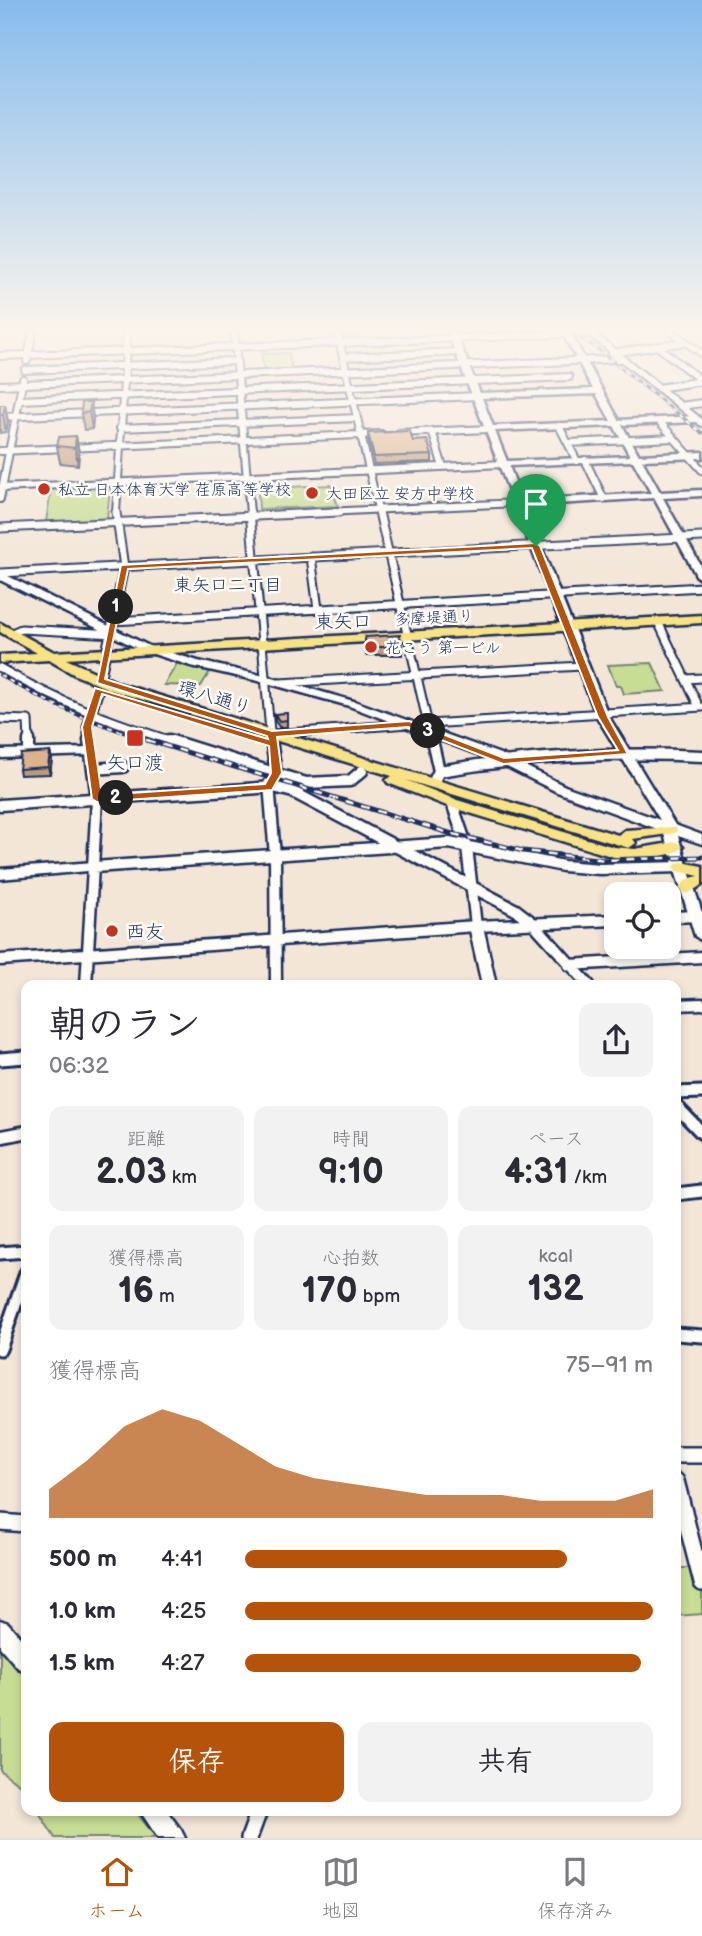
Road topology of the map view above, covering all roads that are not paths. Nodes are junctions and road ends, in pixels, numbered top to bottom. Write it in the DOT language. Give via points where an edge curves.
graph roads {
  1 [pos="16,416"];
  2 [pos="121,417"];
  3 [pos="242,417"];
  4 [pos="485,417"];
  5 [pos="613,417"];
  6 [pos="357,418"];
  7 [pos="659,421"];
  8 [pos="699,421"];
  9 [pos="243,423"];
  10 [pos="616,423"];
  11 [pos="559,426"];
  12 [pos="120,428"];
  13 [pos="489,429"];
  14 [pos="432,431"];
  15 [pos="360,435"];
  16 [pos="674,439"];
  17 [pos="244,440"];
  18 [pos="626,441"];
  19 [pos="568,443"];
  20 [pos="120,446"];
  21 [pos="9,450"];
  22 [pos="0,451"];
  23 [pos="689,455"];
  24 [pos="702,455"];
  25 [pos="636,458"];
  26 [pos="581,461"];
  27 [pos="503,464"];
  28 [pos="443,467"];
  29 [pos="369,470"];
  30 [pos="702,470"];
  31 [pos="247,476"];
  32 [pos="117,482"];
  33 [pos="1,488"];
  34 [pos="702,493"];
  35 [pos="657,496"];
  36 [pos="0,499"];
  37 [pos="604,499"];
  38 [pos="519,503"];
  39 [pos="378,510"];
  40 [pos="251,516"];
  41 [pos="115,523"];
  42 [pos="0,528"];
  43 [pos="702,537"];
  44 [pos="680,539"];
  45 [pos="536,546"];
  46 [pos="388,553"];
  47 [pos="311,557"];
  48 [pos="255,560"];
  49 [pos="124,567"];
  50 [pos="0,575"];
  51 [pos="702,577"];
  52 [pos="702,587"];
  53 [pos="555,596"];
  54 [pos="400,604"];
  55 [pos="318,609"];
  56 [pos="259,612"];
  57 [pos="702,619"];
  58 [pos="658,622"];
  59 [pos="567,627"];
  60 [pos="114,630"];
  61 [pos="4,634"];
  62 [pos="407,636"];
  63 [pos="262,644"];
  64 [pos="154,650"];
  65 [pos="107,653"];
  66 [pos="52,656"];
  67 [pos="34,657"];
  68 [pos="0,659"];
  69 [pos="582,666"];
  70 [pos="0,668"];
  71 [pos="416,675"];
  72 [pos="702,678"];
  73 [pos="265,679"];
  74 [pos="685,679"];
  75 [pos="280,683"];
  76 [pos="99,685"];
  77 [pos="701,707"];
  78 [pos="601,713"];
  79 [pos="91,715"];
  80 [pos="0,719"];
  81 [pos="409,724"];
  82 [pos="429,728"];
  83 [pos="273,739"];
  84 [pos="90,752"];
  85 [pos="624,752"];
  86 [pos="0,754"];
  87 [pos="29,754"];
  88 [pos="702,756"];
  89 [pos="503,761"];
  90 [pos="123,767"];
  91 [pos="93,769"];
  92 [pos="362,771"];
  93 [pos="276,773"];
  94 [pos="437,775"];
  95 [pos="396,776"];
  96 [pos="269,788"];
  97 [pos="97,799"];
  98 [pos="452,803"];
  99 [pos="0,805"];
  100 [pos="670,830"];
  101 [pos="702,840"];
  102 [pos="627,842"];
  103 [pos="397,847"];
  104 [pos="467,847"];
  105 [pos="676,848"];
  106 [pos="644,852"];
  107 [pos="275,856"];
  108 [pos="94,867"];
  109 [pos="682,867"];
  110 [pos="702,871"];
  111 [pos="0,874"];
  112 [pos="702,880"];
  113 [pos="471,888"];
  114 [pos="687,890"];
  115 [pos="698,916"];
  116 [pos="604,920"];
  117 [pos="533,923"];
  118 [pos="476,926"];
  119 [pos="702,936"];
  120 [pos="276,940"];
  121 [pos="88,954"];
  122 [pos="702,957"];
  123 [pos="0,960"];
  124 [pos="569,965"];
  125 [pos="86,980"];
  126 [pos="276,980"];
  127 [pos="488,980"];
  128 [pos="584,980"];
  129 [pos="702,1004"];
  130 [pos="681,1005"];
  131 [pos="21,1057"];
  132 [pos="0,1059"];
  133 [pos="702,1091"];
  134 [pos="681,1093"];
  135 [pos="681,1111"];
  136 [pos="21,1133"];
  137 [pos="702,1133"];
  138 [pos="0,1137"];
  139 [pos="702,1191"];
  140 [pos="681,1193"];
  141 [pos="21,1251"];
  142 [pos="0,1253"];
  143 [pos="21,1304"];
  144 [pos="681,1334"];
  145 [pos="702,1336"];
  146 [pos="1,1344"];
  147 [pos="681,1455"];
  148 [pos="702,1455"];
  149 [pos="681,1500"];
  150 [pos="0,1522"];
  151 [pos="21,1524"];
  152 [pos="699,1568"];
  153 [pos="702,1583"];
  154 [pos="0,1631"];
  155 [pos="21,1654"];
  156 [pos="156,1816"];
  157 [pos="257,1816"];
  158 [pos="173,1838"];
  159 [pos="249,1838"];
  1 -- 21 [label="street"];
  2 -- 12 [label="street"];
  3 -- 9 [label="street"];
  4 -- 13 [label="street"];
  5 -- 10 [label="street"];
  6 -- 9 [label="street"];
  6 -- 15 [label="street"];
  7 -- 8 [label="street"];
  7 -- 10 [label="street"];
  7 -- 16 [label="street"];
  9 -- 12 [label="street"];
  9 -- 17 [label="street"];
  10 -- 11 [label="street"];
  10 -- 18 [label="street"];
  11 -- 13 [label="street"];
  11 -- 19 [label="street"];
  12 -- 20 [label="street"];
  13 -- 14 [label="street"];
  13 -- 27 [label="street"];
  14 -- 15 [label="street"];
  14 -- 28 [label="street"];
  15 -- 17 [label="street"];
  15 -- 29 [label="street"];
  16 -- 18 [label="street"];
  16 -- 23 [label="street"];
  17 -- 20 [label="street"];
  17 -- 31 [label="street"];
  18 -- 19 [label="street"];
  18 -- 25 [label="street"];
  19 -- 26 [label="street"];
  20 -- 21 [label="street"];
  20 -- 32 [label="street"];
  21 -- 22 [label="street"];
  21 -- 33 [label="street"];
  23 -- 24 [label="street"];
  23 -- 25 [label="street"];
  23 -- 30 [label="street"];
  25 -- 26 [label="street"];
  25 -- 35 [label="street"];
  26 -- 27 [label="street"];
  26 -- 37 [label="street"];
  27 -- 28 [label="street"];
  27 -- 38 [label="street"];
  28 -- 29 [label="street"];
  29 -- 31 [label="street"];
  29 -- 39 [label="street"];
  31 -- 32 [label="street"];
  31 -- 40 [label="street"];
  32 -- 33 [label="street"];
  32 -- 41 [label="street"];
  33 -- 36 [label="street"];
  34 -- 35 [label="street"];
  35 -- 37 [label="street"];
  35 -- 44 [label="street"];
  37 -- 38 [label="street"];
  38 -- 39 [label="street"];
  38 -- 45 [label="street"];
  39 -- 40 [label="street"];
  39 -- 46 [label="street"];
  40 -- 41 [label="street"];
  40 -- 48 [label="street"];
  41 -- 42 [label="street"];
  41 -- 49 [label="street"];
  43 -- 44 [label="street"];
  44 -- 45 [label="street"];
  44 -- 51 [label="street"];
  45 -- 46 [label="street"];
  45 -- 53 [label="street"];
  46 -- 47 [label="street"];
  46 -- 54 [label="street"];
  47 -- 48 [label="street"];
  47 -- 55 [label="street"];
  48 -- 49 [label="street"];
  48 -- 56 [label="street"];
  49 -- 50 [label="street"];
  49 -- 60 [label="street"];
  50 -- 60 [label="street"];
  52 -- 53 [label="street"];
  53 -- 54 [label="street"];
  53 -- 59 [label="street"];
  54 -- 55 [label="street"];
  54 -- 62 [label="street"];
  55 -- 56 [label="street"];
  56 -- 60 [label="street"];
  56 -- 63 [label="street"];
  57 -- 58 [label="main road, 多摩堤通り"];
  58 -- 59 [label="main road, 多摩堤通り"];
  58 -- 74 [label="street"];
  59 -- 62 [label="main road, 多摩堤通り"];
  59 -- 69 [label="street"];
  60 -- 61 [label="street" via="21,629"];
  60 -- 64 [label="street"];
  60 -- 65 [label="street"];
  61 -- 66 [label="main road, 環八通り"];
  61 -- 67 [label="main road, 環八通り"];
  62 -- 63 [label="main road, 多摩堤通り"];
  62 -- 71 [label="street"];
  63 -- 64 [label="main road, 多摩堤通り"];
  63 -- 73 [label="street"];
  64 -- 65 [label="main road, 多摩堤通り"];
  64 -- 73 [label="street"];
  65 -- 66 [label="main road, 多摩堤通り"];
  65 -- 76 [label="street"];
  66 -- 67 [label="main road, 多摩堤通り"];
  66 -- 76 [label="main road, 環八通り"];
  67 -- 68 [label="main road, 多摩堤通り"];
  67 -- 76 [label="main road, 環八通り"];
  69 -- 71 [label="street"];
  69 -- 78 [label="street"];
  70 -- 79 [label="street"];
  71 -- 75 [label="street"];
  71 -- 82 [label="street"];
  72 -- 74 [label="street"];
  73 -- 75 [label="street"];
  73 -- 83 [label="street"];
  74 -- 77 [label="street"];
  75 -- 81 [label="street"];
  76 -- 79 [label="street"];
  76 -- 83 [label="main road, 環八通り"];
  77 -- 78 [label="street"];
  78 -- 82 [label="street"];
  78 -- 85 [label="street"];
  79 -- 84 [label="street" via="87,727"];
  79 -- 93 [label="street"];
  80 -- 87 [label="street" via="28,720"];
  81 -- 82 [label="street"];
  81 -- 83 [label="street"];
  82 -- 89 [label="street"];
  82 -- 94 [label="street"];
  83 -- 92 [label="main road, 環八通り"];
  83 -- 93 [label="street"];
  83 -- 95 [label="main road, 環八通り"];
  84 -- 87 [label="street"];
  84 -- 91 [label="street"];
  85 -- 88 [label="street"];
  85 -- 89 [label="street"];
  85 -- 100 [label="street"];
  86 -- 87 [label="street"];
  89 -- 94 [label="street"];
  89 -- 100 [label="street" via="561,789"];
  90 -- 91 [label="street"];
  91 -- 97 [label="street"];
  92 -- 93 [label="street" via="350,781 310,783"];
  92 -- 95 [label="main road, 環八通り"];
  93 -- 96 [label="street"];
  94 -- 95 [label="main road"];
  94 -- 102 [label="main road"];
  95 -- 98 [label="main road"];
  95 -- 102 [label="main road, 環八通り"];
  96 -- 97 [label="street"];
  96 -- 103 [label="street" via="293,792"];
  96 -- 107 [label="street"];
  97 -- 99 [label="street"];
  97 -- 108 [label="street"];
  98 -- 104 [label="street"];
  98 -- 106 [label="main road" via="614,852"];
  100 -- 101 [label="street"];
  100 -- 102 [label="main road"];
  100 -- 105 [label="street"];
  102 -- 106 [label="main road" via="643,843"];
  103 -- 104 [label="street" via="449,843"];
  103 -- 107 [label="street"];
  103 -- 113 [label="street"];
  104 -- 109 [label="street" via="563,866"];
  104 -- 113 [label="street"];
  105 -- 106 [label="main road"];
  105 -- 109 [label="street"];
  107 -- 108 [label="street"];
  107 -- 120 [label="street"];
  108 -- 111 [label="street"];
  108 -- 121 [label="street"];
  109 -- 110 [label="main road"];
  109 -- 114 [label="street"];
  112 -- 114 [label="main road"];
  113 -- 117 [label="street"];
  113 -- 118 [label="street"];
  114 -- 115 [label="street"];
  115 -- 119 [label="street"];
  116 -- 117 [label="street"];
  117 -- 118 [label="street"];
  117 -- 124 [label="street"];
  118 -- 120 [label="street"];
  118 -- 127 [label="street"];
  120 -- 121 [label="street"];
  120 -- 126 [label="street"];
  121 -- 123 [label="street"];
  121 -- 125 [label="street"];
  122 -- 124 [label="street"];
  124 -- 128 [label="street"];
  129 -- 130 [label="street"];
  131 -- 132 [label="street"];
  133 -- 134 [label="street"];
  135 -- 137 [label="street"];
  136 -- 138 [label="street"];
  139 -- 140 [label="street"];
  141 -- 142 [label="street"];
  143 -- 146 [label="street"];
  144 -- 145 [label="street"];
  147 -- 148 [label="street"];
  149 -- 152 [label="street"];
  150 -- 151 [label="street"];
  152 -- 153 [label="street"];
  154 -- 155 [label="street"];
  156 -- 158 [label="street"];
  157 -- 159 [label="street"];
}
